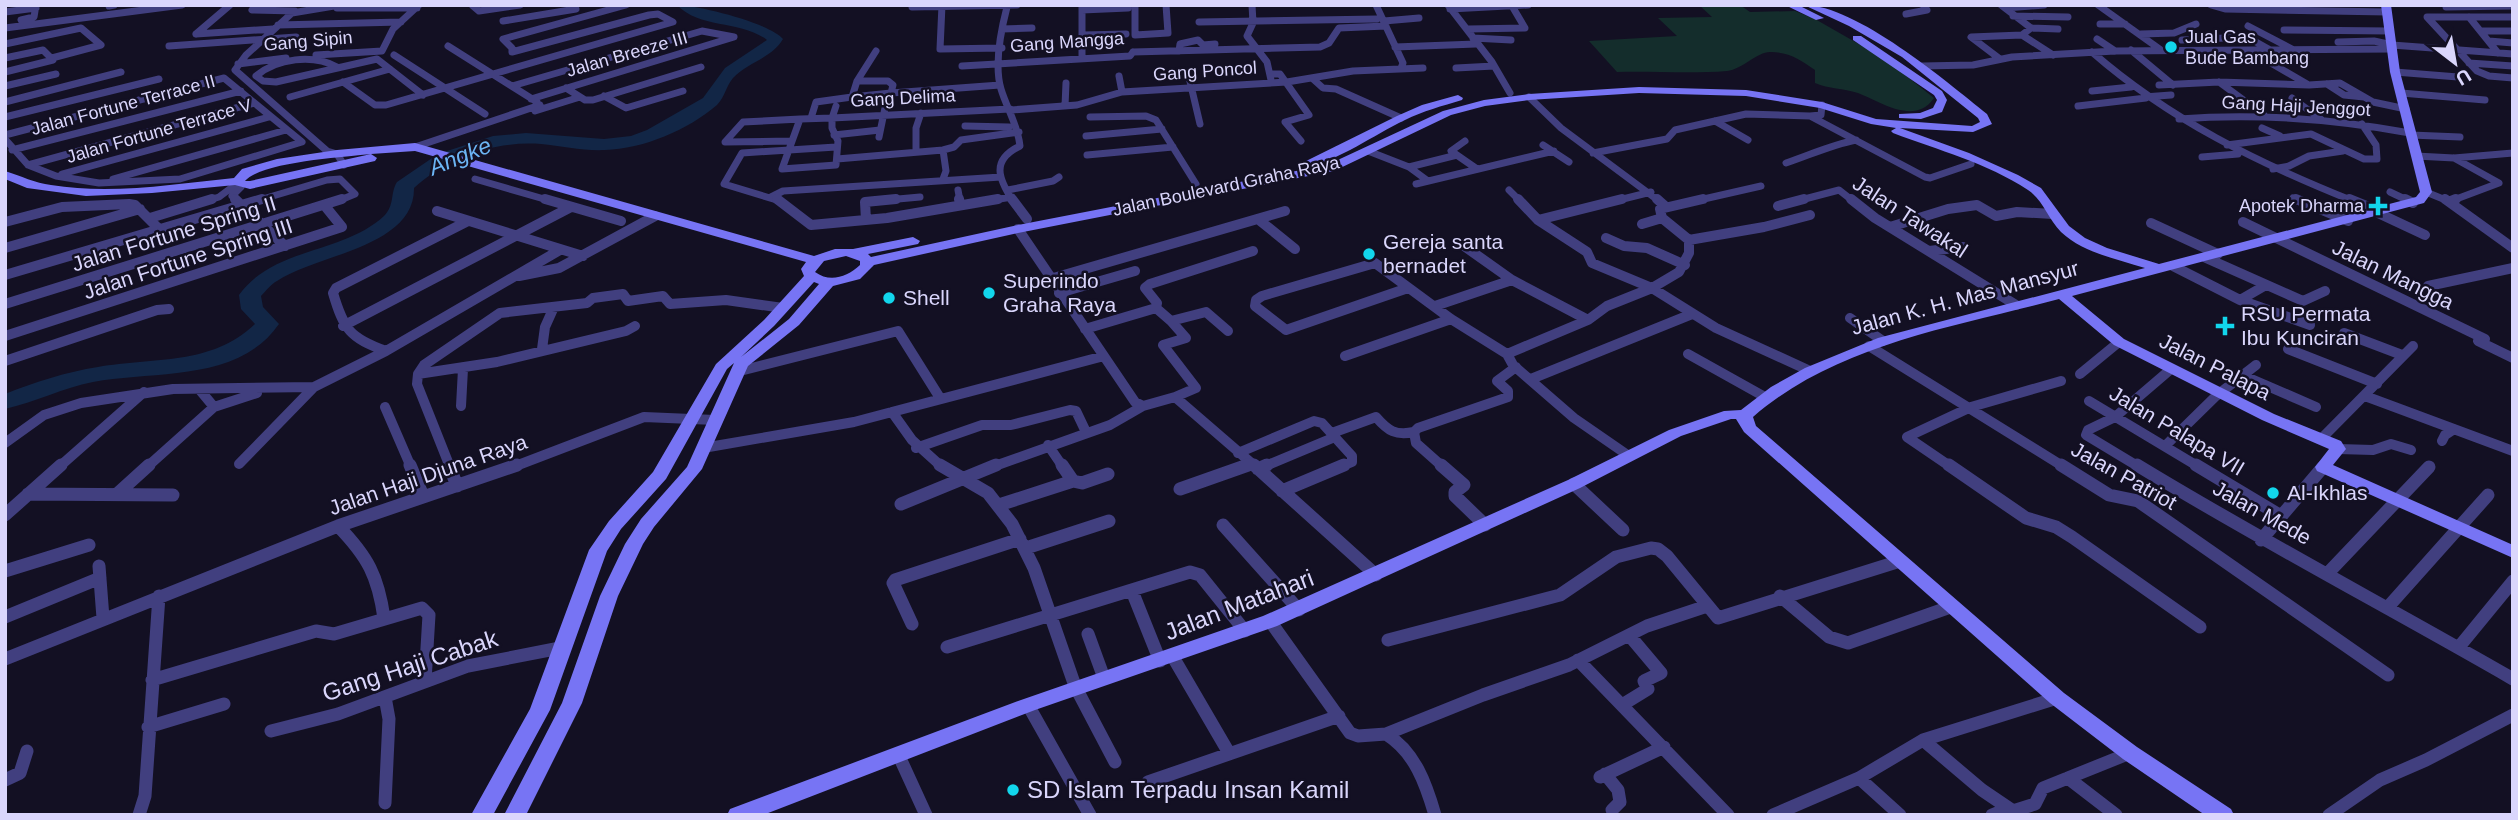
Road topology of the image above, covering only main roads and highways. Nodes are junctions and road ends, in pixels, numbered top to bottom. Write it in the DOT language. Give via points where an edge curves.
graph roads {
  1 [pos="1790,5"];
  2 [pos="1810,5"];
  3 [pos="2387,8"];
  4 [pos="1906,55"];
  5 [pos="1885,56"];
  6 [pos="1819,101"];
  7 [pos="1875,122"];
  8 [pos="1933,128"];
  9 [pos="1942,145"];
  10 [pos="432,153"];
  11 [pos="341,159"];
  12 [pos="1325,165"];
  13 [pos="5,175"];
  14 [pos="1017,208"];
  15 [pos="2094,247"];
  16 [pos="853,253"];
  17 [pos="815,260"];
  18 [pos="867,262"];
  19 [pos="2166,268"];
  20 [pos="811,277"];
  21 [pos="2126,278"];
  22 [pos="830,281"];
  23 [pos="2061,294"];
  24 [pos="757,344"];
  25 [pos="1745,415"];
  26 [pos="2513,552"];
  27 [pos="2220,814"];
  28 [pos="482,815"];
  29 [pos="515,815"];
  30 [pos="738,815"];
  1 -- 5 [label="main road, Jalan Boulevard Graha Raya" via="1845,29"];
  2 -- 4 [label="main road, Jalan Boulevard Graha Raya"];
  3 -- 19 [label="main road, Jalan K. H. Mas Mansyur" via="2395,72 2424,197"];
  4 -- 5 [label="main road"];
  4 -- 8 [label="main road, Jalan Boulevard Graha Raya" via="1983,116 1986,124 1973,129"];
  5 -- 6 [label="main road, Jalan Boulevard Graha Raya" via="1938,93 1942,100 1938,110 1921,116 1894,116"];
  6 -- 7 [label="main road, Jalan Boulevard Graha Raya"];
  6 -- 12 [label="main road, Jalan Boulevard Graha Raya" via="1687,90 1529,97 1447,113 1368,151"];
  6 -- 12 [label="main road, Jalan Boulevard Graha Raya" via="1747,87 1680,82 1463,97 1401,118"];
  7 -- 8 [label="main road, Jalan Boulevard Graha Raya"];
  7 -- 9 [label="main road"];
  8 -- 9 [label="main road" via="1934,138"];
  9 -- 15 [label="main road" via="2033,187 2071,235"];
  10 -- 11 [label="main road"];
  10 -- 11 [label="main road" via="415,147"];
  10 -- 17 [label="main road"];
  11 -- 13 [label="main road" via="260,184 240,180 66,191 23,184"];
  12 -- 14 [label="main road, Jalan Boulevard Graha Raya"];
  12 -- 14 [label="main road, Jalan Boulevard Graha Raya"];
  14 -- 16 [label="main road, Jalan Boulevard Graha Raya"];
  14 -- 18 [label="main road, Jalan Boulevard Graha Raya"];
  15 -- 19 [label="main road"];
  15 -- 21 [label="main road"];
  16 -- 17 [label="main road, Jalan Boulevard Graha Raya"];
  16 -- 18 [label="main road"];
  17 -- 20 [label="main road" via="807,269"];
  18 -- 22 [label="main road" via="853,277"];
  19 -- 21 [label="main road, Jalan K. H. Mas Mansyur"];
  20 -- 22 [label="main road"];
  20 -- 24 [label="main road"];
  21 -- 23 [label="main road, Jalan K. H. Mas Mansyur"];
  22 -- 24 [label="main road" via="794,322"];
  23 -- 25 [label="main road, Jalan K. H. Mas Mansyur" via="1876,343 1808,370"];
  23 -- 26 [label="main road, Jalan Palapa" via="2119,342 2338,449 2323,467"];
  24 -- 28 [label="main road" via="715,374 660,475 598,550 540,710"];
  24 -- 29 [label="main road" via="736,372 694,469 634,544 609,596 572,703"];
  25 -- 27 [label="main road" via="1750,429 2057,698"];
  25 -- 30 [label="main road, Jalan Matahari" via="1730,414 1675,433 1299,610 1076,687"];
}
